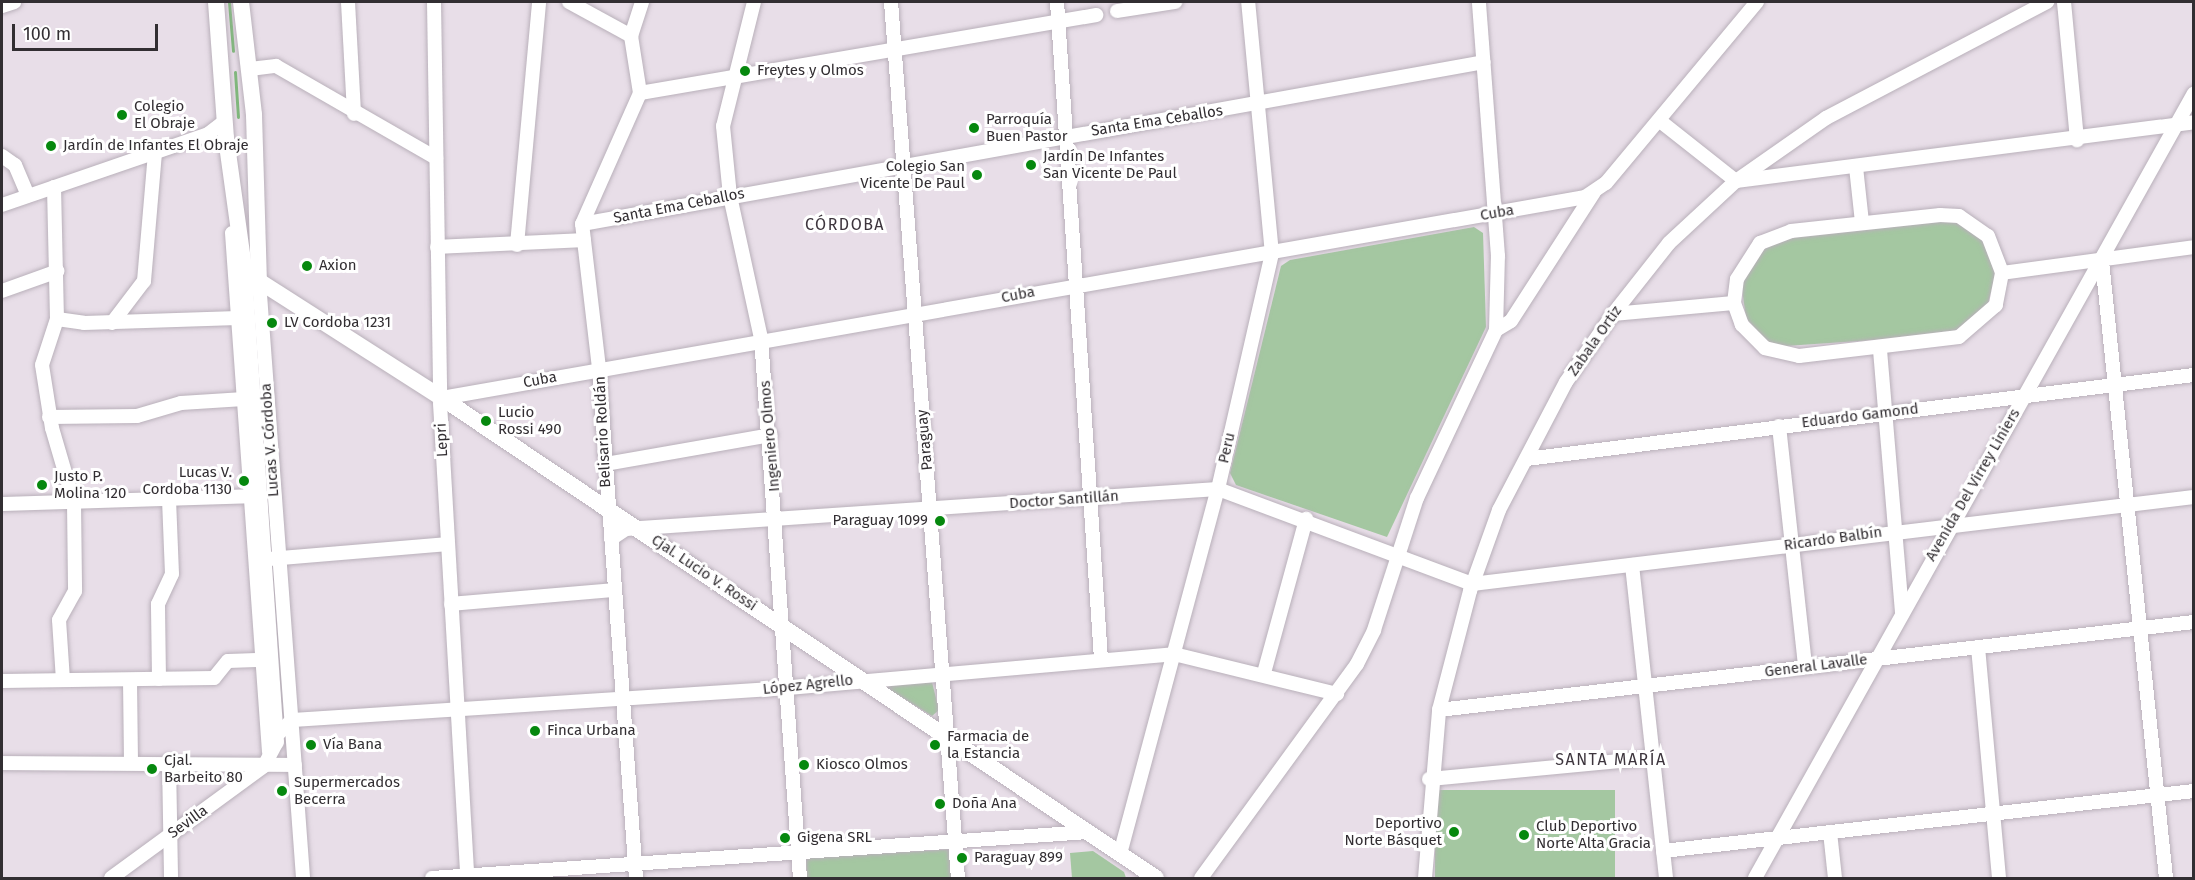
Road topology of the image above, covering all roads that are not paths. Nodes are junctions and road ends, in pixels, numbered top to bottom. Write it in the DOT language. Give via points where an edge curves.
graph roads {
  1 [pos="14,2"];
  2 [pos="216,2"];
  3 [pos="241,2"];
  4 [pos="348,2"];
  5 [pos="434,2"];
  6 [pos="539,2"];
  7 [pos="569,2"];
  8 [pos="642,2"];
  9 [pos="754,2"];
  10 [pos="891,2"];
  11 [pos="1058,2"];
  12 [pos="1175,2"];
  13 [pos="1248,2"];
  14 [pos="1479,2"];
  15 [pos="1757,2"];
  16 [pos="2047,2"];
  17 [pos="2064,2"];
  18 [pos="1161,3"];
  19 [pos="2,6"];
  20 [pos="1118,11"];
  21 [pos="1096,15"];
  22 [pos="1059,21"];
  23 [pos="631,36"];
  24 [pos="895,48"];
  25 [pos="1484,62"];
  26 [pos="250,69"];
  27 [pos="220,72"];
  28 [pos="730,82"];
  29 [pos="640,93"];
  30 [pos="2193,93"];
  31 [pos="1259,105"];
  32 [pos="354,114"];
  33 [pos="254,115"];
  34 [pos="1660,121"];
  35 [pos="224,122"];
  36 [pos="2193,122"];
  37 [pos="2176,124"];
  38 [pos="1063,136"];
  39 [pos="2077,140"];
  40 [pos="154,152"];
  41 [pos="2,156"];
  42 [pos="436,158"];
  43 [pos="905,165"];
  44 [pos="1856,167"];
  45 [pos="1736,181"];
  46 [pos="234,184"];
  47 [pos="54,187"];
  48 [pos="1594,192"];
  49 [pos="28,195"];
  50 [pos="730,196"];
  51 [pos="2,205"];
  52 [pos="1496,213"];
  53 [pos="1862,222"];
  54 [pos="582,224"];
  55 [pos="584,240"];
  56 [pos="517,244"];
  57 [pos="437,247"];
  58 [pos="2193,247"];
  59 [pos="1272,254"];
  60 [pos="2102,261"];
  61 [pos="58,271"];
  62 [pos="2002,273"];
  63 [pos="252,282"];
  64 [pos="1074,284"];
  65 [pos="2,291"];
  66 [pos="1734,303"];
  67 [pos="915,314"];
  68 [pos="1613,314"];
  69 [pos="238,318"];
  70 [pos="57,319"];
  71 [pos="112,323"];
  72 [pos="1496,330"];
  73 [pos="761,338"];
  74 [pos="1880,350"];
  75 [pos="599,368"];
  76 [pos="2193,375"];
  77 [pos="2114,386"];
  78 [pos="442,398"];
  79 [pos="2022,398"];
  80 [pos="244,399"];
  81 [pos="1886,412"];
  82 [pos="49,417"];
  83 [pos="1779,426"];
  84 [pos="770,435"];
  85 [pos="1527,459"];
  86 [pos="606,464"];
  87 [pos="1218,489"];
  88 [pos="251,496"];
  89 [pos="2193,496"];
  90 [pos="1088,497"];
  91 [pos="169,499"];
  92 [pos="74,503"];
  93 [pos="2,504"];
  94 [pos="2127,504"];
  95 [pos="607,508"];
  96 [pos="931,510"];
  97 [pos="1306,519"];
  98 [pos="778,520"];
  99 [pos="1949,524"];
  100 [pos="638,529"];
  101 [pos="1895,530"];
  102 [pos="611,539"];
  103 [pos="447,544"];
  104 [pos="1792,545"];
  105 [pos="1396,552"];
  106 [pos="267,559"];
  107 [pos="1632,565"];
  108 [pos="1472,584"];
  109 [pos="614,590"];
  110 [pos="451,604"];
  111 [pos="1902,613"];
  112 [pos="2193,622"];
  113 [pos="783,627"];
  114 [pos="2142,628"];
  115 [pos="1978,647"];
  116 [pos="1174,654"];
  117 [pos="1881,659"];
  118 [pos="264,660"];
  119 [pos="1101,660"];
  120 [pos="1805,667"];
  121 [pos="944,671"];
  122 [pos="1264,673"];
  123 [pos="159,679"];
  124 [pos="63,680"];
  125 [pos="130,680"];
  126 [pos="862,680"];
  127 [pos="2,681"];
  128 [pos="1644,686"];
  129 [pos="788,688"];
  130 [pos="1337,694"];
  131 [pos="622,699"];
  132 [pos="457,710"];
  133 [pos="1439,710"];
  134 [pos="292,720"];
  135 [pos="279,732"];
  136 [pos="950,737"];
  137 [pos="1652,758"];
  138 [pos="131,761"];
  139 [pos="169,761"];
  140 [pos="2,763"];
  141 [pos="295,765"];
  142 [pos="264,766"];
  143 [pos="1429,779"];
  144 [pos="2193,791"];
  145 [pos="2158,795"];
  146 [pos="1994,813"];
  147 [pos="1088,832"];
  148 [pos="1830,832"];
  149 [pos="171,834"];
  150 [pos="1776,838"];
  151 [pos="955,840"];
  152 [pos="1663,851"];
  153 [pos="799,853"];
  154 [pos="1120,854"];
  155 [pos="635,863"];
  156 [pos="1137,872"];
  157 [pos="467,877"];
  158 [pos="111,879"];
  159 [pos="171,879"];
  160 [pos="303,879"];
  161 [pos="432,879"];
  162 [pos="636,879"];
  163 [pos="800,879"];
  164 [pos="958,879"];
  165 [pos="1155,879"];
  166 [pos="1201,879"];
  167 [pos="1425,879"];
  168 [pos="1666,879"];
  169 [pos="1755,879"];
  170 [pos="1835,879"];
  171 [pos="2000,879"];
  172 [pos="2166,879"];
  1 -- 19 [label="street"];
  2 -- 27 [label="main road, Lucas V. Córdoba"];
  3 -- 26 [label="main road, Lucas V. Córdoba"];
  4 -- 32 [label="street"];
  5 -- 42 [label="street, Lepri"];
  6 -- 56 [label="street"];
  7 -- 23 [label="street"];
  8 -- 23 [label="street"];
  9 -- 28 [label="street, Ingeniero Olmos"];
  10 -- 24 [label="street, Paraguay"];
  11 -- 22 [label="street"];
  12 -- 18 [label="street"];
  13 -- 31 [label="street, Peru"];
  14 -- 25 [label="street"];
  15 -- 34 [label="street"];
  16 -- 45 [label="street, Zabala Ortiz" via="1826,118"];
  17 -- 39 [label="street"];
  18 -- 20 [label="street"];
  21 -- 22 [label="street"];
  22 -- 24 [label="street"];
  22 -- 38 [label="street"];
  23 -- 29 [label="street"];
  24 -- 28 [label="street"];
  24 -- 43 [label="street, Paraguay"];
  25 -- 31 [label="street, Santa Ema Ceballos"];
  25 -- 52 [label="street"];
  26 -- 27 [label="main road" via="230,64"];
  26 -- 32 [label="street" via="276,66"];
  26 -- 33 [label="main road, Lucas V. Córdoba"];
  27 -- 35 [label="main road, Lucas V. Córdoba"];
  28 -- 29 [label="street"];
  28 -- 50 [label="street, Ingeniero Olmos" via="723,126"];
  29 -- 54 [label="street"];
  30 -- 37 [label="street, Avenida Del Virrey Liniers"];
  31 -- 38 [label="street, Santa Ema Ceballos"];
  31 -- 59 [label="street, Peru"];
  32 -- 42 [label="street"];
  33 -- 35 [label="main road" via="241,126"];
  33 -- 63 [label="main road, Lucas V. Córdoba"];
  34 -- 45 [label="street"];
  34 -- 48 [label="street"];
  35 -- 40 [label="street" via="208,134"];
  35 -- 46 [label="main road, Lucas V. Córdoba"];
  36 -- 37 [label="street"];
  37 -- 39 [label="street"];
  37 -- 60 [label="street, Avenida Del Virrey Liniers"];
  38 -- 43 [label="street, Santa Ema Ceballos"];
  38 -- 64 [label="street"];
  39 -- 44 [label="street"];
  40 -- 47 [label="street"];
  40 -- 71 [label="street" via="144,281"];
  41 -- 49 [label="street" via="15,165"];
  42 -- 57 [label="street, Lepri"];
  43 -- 50 [label="street, Santa Ema Ceballos"];
  43 -- 67 [label="street, Paraguay"];
  44 -- 45 [label="street"];
  44 -- 53 [label="street"];
  45 -- 68 [label="street, Zabala Ortiz" via="1669,243"];
  46 -- 63 [label="main road, Lucas V. Córdoba"];
  46 -- 69 [label="street, Lucas V. Córdoba" via="230,197"];
  47 -- 49 [label="street"];
  47 -- 61 [label="street"];
  48 -- 52 [label="street, Cuba"];
  48 -- 72 [label="street" via="1511,321"];
  49 -- 51 [label="street"];
  50 -- 54 [label="street, Santa Ema Ceballos"];
  50 -- 73 [label="street, Ingeniero Olmos"];
  52 -- 59 [label="street, Cuba"];
  52 -- 72 [label="street"];
  53 -- 62 [label="street" via="1959,216 1988,236"];
  53 -- 66 [label="street" via="1791,231 1760,243 1737,279"];
  54 -- 55 [label="street, Belisario Roldán"];
  55 -- 56 [label="street"];
  55 -- 75 [label="street, Belisario Roldán"];
  56 -- 57 [label="street"];
  57 -- 78 [label="street, Lepri"];
  58 -- 60 [label="street"];
  59 -- 64 [label="street, Cuba"];
  59 -- 87 [label="street, Peru"];
  60 -- 62 [label="street"];
  60 -- 77 [label="street"];
  60 -- 79 [label="street, Avenida Del Virrey Liniers"];
  61 -- 65 [label="street"];
  61 -- 70 [label="street"];
  62 -- 74 [label="street" via="1996,305 1971,330"];
  63 -- 78 [label="main road, Cjal. Lucio V. Rossi"];
  63 -- 106 [label="street, Lucas V. Córdoba"];
  64 -- 67 [label="street, Cuba"];
  64 -- 90 [label="street"];
  66 -- 68 [label="street"];
  66 -- 74 [label="street" via="1752,337 1778,354"];
  67 -- 73 [label="street, Cuba"];
  67 -- 96 [label="street, Paraguay"];
  68 -- 85 [label="street, Zabala Ortiz" via="1566,382"];
  69 -- 71 [label="street"];
  69 -- 80 [label="street, Lucas V. Córdoba"];
  70 -- 71 [label="street"];
  70 -- 82 [label="street" via="42,365"];
  72 -- 105 [label="street"];
  73 -- 75 [label="street, Cuba"];
  73 -- 84 [label="street, Ingeniero Olmos"];
  74 -- 81 [label="street"];
  75 -- 78 [label="street, Cuba"];
  75 -- 86 [label="street, Belisario Roldán"];
  76 -- 77 [label="street, Eduardo Gamond"];
  77 -- 79 [label="street, Eduardo Gamond"];
  77 -- 94 [label="street"];
  78 -- 95 [label="main road, Cjal. Lucio V. Rossi"];
  78 -- 103 [label="street, Lepri"];
  79 -- 81 [label="street, Eduardo Gamond"];
  79 -- 99 [label="street, Avenida Del Virrey Liniers"];
  80 -- 82 [label="street" via="181,403 136,416"];
  80 -- 88 [label="street, Lucas V. Córdoba"];
  81 -- 83 [label="street, Eduardo Gamond"];
  81 -- 101 [label="street"];
  82 -- 92 [label="street"];
  83 -- 85 [label="street, Eduardo Gamond"];
  83 -- 104 [label="street"];
  84 -- 86 [label="street"];
  84 -- 98 [label="street, Ingeniero Olmos"];
  85 -- 108 [label="street, Zabala Ortiz" via="1499,510"];
  86 -- 95 [label="street, Belisario Roldán"];
  87 -- 90 [label="street, Doctor Santillán"];
  87 -- 97 [label="street, Doctor Santillán"];
  87 -- 116 [label="street, Peru"];
  88 -- 91 [label="street"];
  88 -- 106 [label="street, Lucas V. Córdoba"];
  89 -- 94 [label="street, Ricardo Balbín"];
  90 -- 96 [label="street, Doctor Santillán"];
  90 -- 119 [label="street"];
  91 -- 92 [label="street"];
  91 -- 123 [label="street" via="172,574 158,604"];
  92 -- 93 [label="street"];
  92 -- 124 [label="street" via="75,591 59,620"];
  94 -- 99 [label="street, Ricardo Balbín"];
  94 -- 114 [label="street"];
  95 -- 100 [label="main road, Cjal. Lucio V. Rossi"];
  95 -- 102 [label="street, Belisario Roldán"];
  96 -- 98 [label="street, Doctor Santillán"];
  96 -- 121 [label="street, Paraguay"];
  97 -- 105 [label="street, Doctor Santillán"];
  97 -- 122 [label="street"];
  98 -- 100 [label="street, Doctor Santillán"];
  98 -- 113 [label="street, Ingeniero Olmos"];
  99 -- 101 [label="street, Ricardo Balbín"];
  99 -- 111 [label="street, Avenida Del Virrey Liniers"];
  100 -- 102 [label="street, Doctor Santillán" via="617,531"];
  100 -- 113 [label="main road, Cjal. Lucio V. Rossi"];
  101 -- 104 [label="street, Ricardo Balbín"];
  101 -- 111 [label="street"];
  102 -- 109 [label="street, Belisario Roldán"];
  103 -- 106 [label="street"];
  103 -- 110 [label="street, Lepri"];
  104 -- 107 [label="street, Ricardo Balbín"];
  104 -- 120 [label="street"];
  105 -- 108 [label="street, Doctor Santillán"];
  105 -- 130 [label="street" via="1374,630"];
  106 -- 118 [label="street"];
  106 -- 134 [label="street, Lucas V. Córdoba"];
  106 -- 135 [label="street, Lucas V. Córdoba"];
  107 -- 108 [label="street, Ricardo Balbín"];
  107 -- 128 [label="street"];
  108 -- 133 [label="street, Zabala Ortiz"];
  109 -- 110 [label="street"];
  109 -- 131 [label="street, Belisario Roldán"];
  110 -- 132 [label="street, Lepri"];
  111 -- 117 [label="street, Avenida Del Virrey Liniers"];
  112 -- 114 [label="street, General Lavalle"];
  113 -- 126 [label="main road, Cjal. Lucio V. Rossi"];
  113 -- 129 [label="street, Ingeniero Olmos"];
  114 -- 115 [label="street, General Lavalle"];
  114 -- 145 [label="street"];
  115 -- 117 [label="street, General Lavalle"];
  115 -- 146 [label="street"];
  116 -- 119 [label="street, López Agrello"];
  116 -- 122 [label="street, López Agrello"];
  116 -- 154 [label="street, Peru"];
  117 -- 120 [label="street, General Lavalle"];
  117 -- 150 [label="street, Avenida Del Virrey Liniers"];
  118 -- 123 [label="street" via="228,661 214,678"];
  118 -- 142 [label="street" via="270,741"];
  119 -- 121 [label="street, López Agrello"];
  120 -- 128 [label="street, General Lavalle"];
  121 -- 126 [label="street, López Agrello"];
  121 -- 136 [label="street, Paraguay"];
  122 -- 130 [label="street, López Agrello"];
  123 -- 125 [label="street"];
  124 -- 125 [label="street"];
  124 -- 127 [label="street"];
  125 -- 138 [label="street"];
  126 -- 129 [label="street, López Agrello"];
  126 -- 136 [label="main road, Cjal. Lucio V. Rossi"];
  128 -- 133 [label="street, General Lavalle"];
  128 -- 137 [label="street"];
  129 -- 131 [label="street, López Agrello"];
  129 -- 153 [label="street, Ingeniero Olmos"];
  130 -- 166 [label="street"];
  131 -- 132 [label="street, López Agrello"];
  131 -- 155 [label="street, Belisario Roldán"];
  132 -- 134 [label="street, López Agrello"];
  132 -- 157 [label="street, Lepri"];
  133 -- 143 [label="street, Zabala Ortiz"];
  134 -- 135 [label="street"];
  134 -- 141 [label="street, Lucas V. Córdoba"];
  135 -- 142 [label="street, Lucas V. Córdoba"];
  136 -- 147 [label="main road, Cjal. Lucio V. Rossi"];
  136 -- 151 [label="street, Paraguay"];
  137 -- 143 [label="street"];
  137 -- 152 [label="street"];
  138 -- 139 [label="street"];
  138 -- 140 [label="street"];
  139 -- 142 [label="street"];
  139 -- 149 [label="street"];
  141 -- 142 [label="street"];
  141 -- 160 [label="street, Lucas V. Córdoba"];
  142 -- 149 [label="street, Sevilla"];
  143 -- 167 [label="street, Zabala Ortiz"];
  144 -- 145 [label="street"];
  145 -- 146 [label="street"];
  145 -- 172 [label="street"];
  146 -- 148 [label="street"];
  146 -- 171 [label="street"];
  147 -- 151 [label="street"];
  147 -- 154 [label="main road, Cjal. Lucio V. Rossi"];
  148 -- 150 [label="street"];
  148 -- 170 [label="street"];
  149 -- 158 [label="street, Sevilla"];
  149 -- 159 [label="street"];
  150 -- 152 [label="street"];
  150 -- 169 [label="street, Avenida Del Virrey Liniers"];
  151 -- 153 [label="street"];
  151 -- 164 [label="street, Paraguay"];
  152 -- 168 [label="street"];
  153 -- 155 [label="street"];
  153 -- 163 [label="street, Ingeniero Olmos"];
  154 -- 156 [label="main road, Cjal. Lucio V. Rossi"];
  155 -- 157 [label="street"];
  155 -- 162 [label="street, Belisario Roldán"];
  156 -- 165 [label="main road, Cjal. Lucio V. Rossi"];
  157 -- 161 [label="street"];
}
